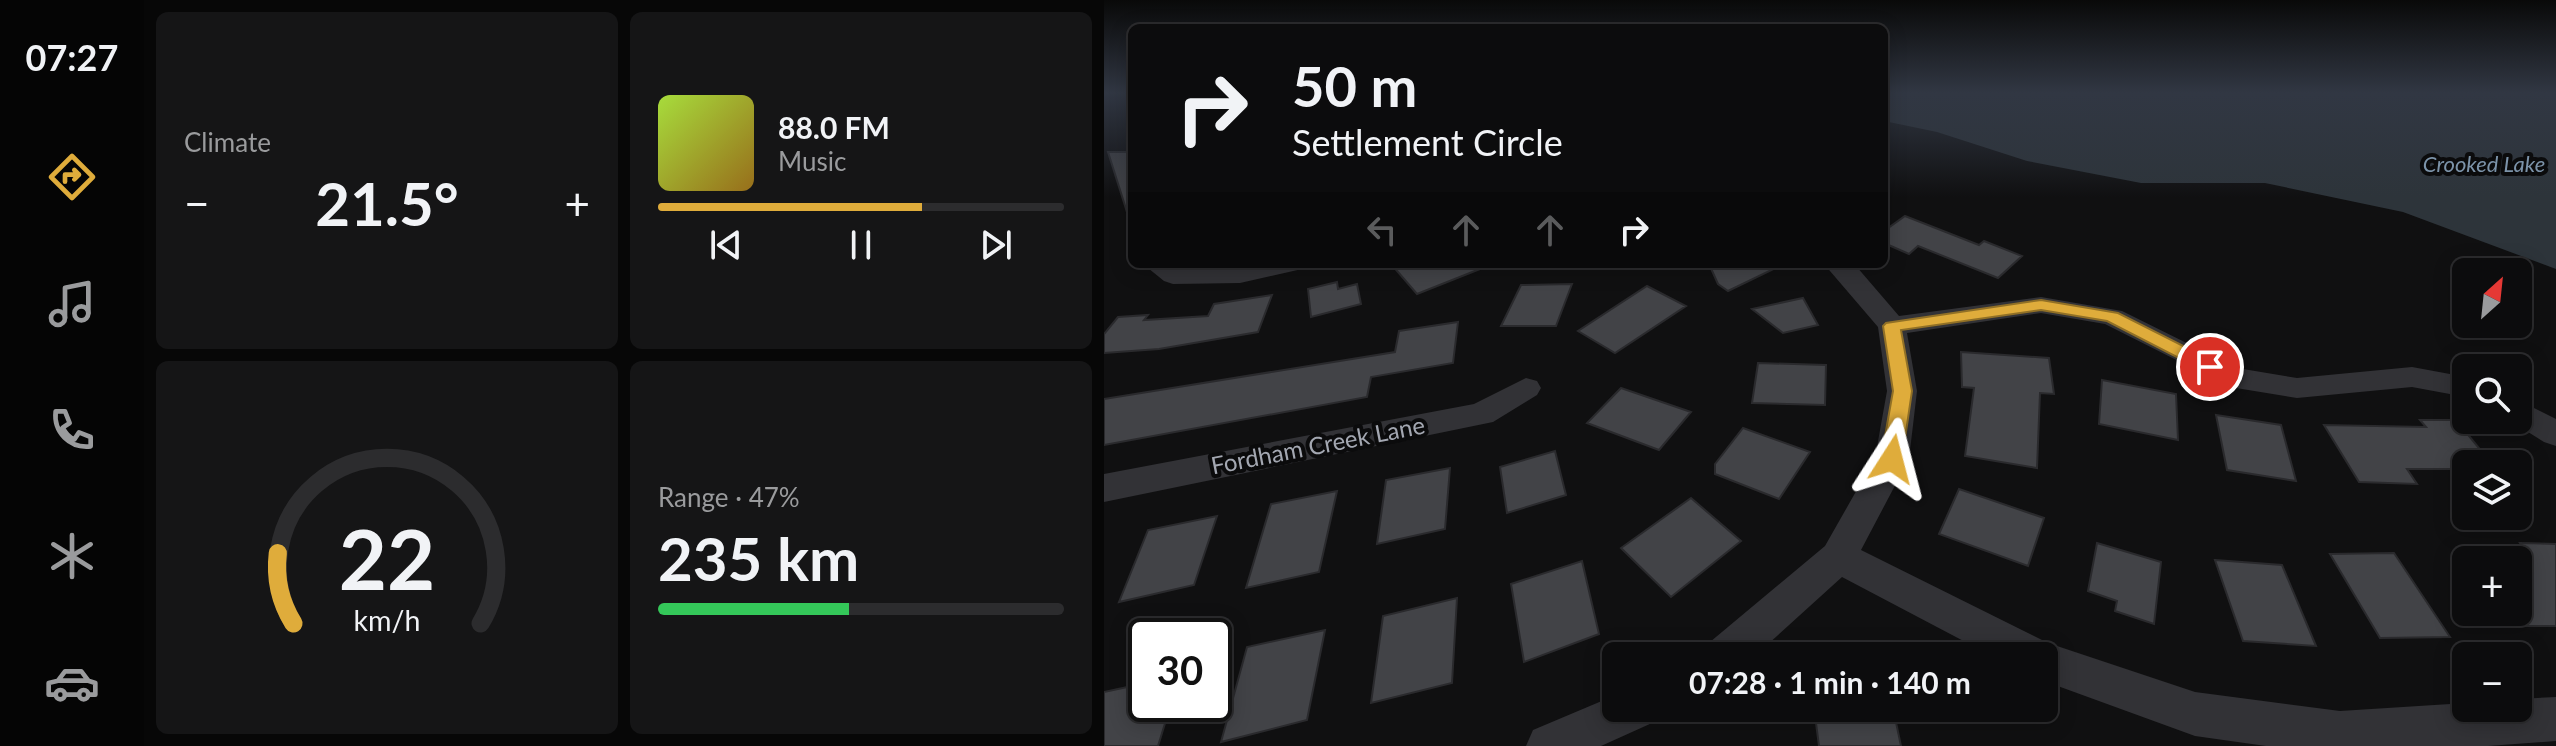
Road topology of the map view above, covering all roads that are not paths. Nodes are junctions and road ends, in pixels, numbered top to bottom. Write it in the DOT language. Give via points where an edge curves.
graph roads {
  1 [pos="1162,268"];
  2 [pos="1274,268"];
  3 [pos="1843,268"];
  4 [pos="1892,326"];
  5 [pos="2452,384"];
  6 [pos="1526,388"];
  7 [pos="2532,419"];
  8 [pos="2556,434"];
  9 [pos="1104,488"];
  10 [pos="1838,557"];
  11 [pos="1741,642"];
  12 [pos="2005,642"];
  13 [pos="2058,666"];
  14 [pos="2556,719"];
  15 [pos="1604,722"];
  16 [pos="1549,746"];
  1 -- 2 [label="street" via="1173,276 1240,275"];
  3 -- 4 [label="street"];
  4 -- 5 [label="street" via="2041,305 2112,317 2230,377 2297,388 2412,377"];
  4 -- 10 [label="street" via="1902,391 1892,459"];
  6 -- 9 [label="street, Fordham Creek Lane" via="1482,414"];
  7 -- 8 [label="street"];
  10 -- 11 [label="street"];
  10 -- 12 [label="street"];
  13 -- 14 [label="street" via="2195,714 2340,734"];
  15 -- 16 [label="street"];
}
